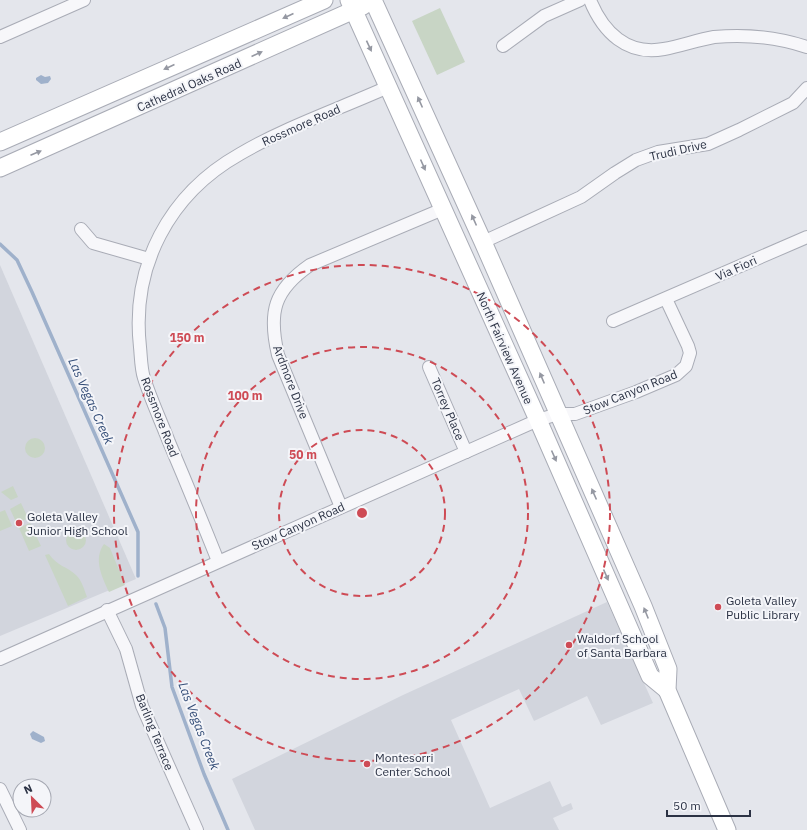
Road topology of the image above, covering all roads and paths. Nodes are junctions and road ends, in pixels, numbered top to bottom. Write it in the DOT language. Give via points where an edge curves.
graph roads {
  1 [pos="84,0"];
  2 [pos="324,0"];
  3 [pos="580,0"];
  4 [pos="590,0"];
  5 [pos="375,1"];
  6 [pos="351,5"];
  7 [pos="0,37"];
  8 [pos="503,46"];
  9 [pos="807,47"];
  10 [pos="388,87"];
  11 [pos="807,88"];
  12 [pos="0,142"];
  13 [pos="0,168"];
  14 [pos="443,209"];
  15 [pos="81,229"];
  16 [pos="807,237"];
  17 [pos="483,242"];
  18 [pos="149,259"];
  19 [pos="666,299"];
  20 [pos="613,321"];
  21 [pos="429,367"];
  22 [pos="558,414"];
  23 [pos="538,420"];
  24 [pos="466,452"];
  25 [pos="341,507"];
  26 [pos="218,561"];
  27 [pos="107,610"];
  28 [pos="0,659"];
  29 [pos="667,690"];
  30 [pos="0,789"];
  31 [pos="20,830"];
  32 [pos="197,830"];
  33 [pos="727,830"];
  1 -- 7 [label="street"];
  2 -- 12 [label="main road, Cathedral Oaks Road, one-way"];
  3 -- 8 [label="street" via="544,16"];
  4 -- 9 [label="street" via="605,28 629,46 649,50 663,49 693,41 739,36 789,41"];
  5 -- 6 [label="main road, Cathedral Oaks Road"];
  17 -- 5 [label="main road, North Fairview Avenue, one-way"];
  6 -- 10 [label="main road, North Fairview Avenue, one-way"];
  13 -- 6 [label="main road, Cathedral Oaks Road, one-way"];
  10 -- 14 [label="main road, North Fairview Avenue, one-way"];
  10 -- 18 [label="street, Rossmore Road" via="263,142 219,167 190,194 170,218"];
  11 -- 17 [label="street, Trudi Drive" via="793,103 739,130 708,144 658,152 636,160 581,198"];
  14 -- 23 [label="main road, North Fairview Avenue"];
  14 -- 25 [label="street, Ardmore Drive" via="310,265 284,287 277,301 273,334 278,355"];
  15 -- 18 [label="street" via="93,243"];
  16 -- 19 [label="street, Via Fiori"];
  22 -- 17 [label="main road, North Fairview Avenue, one-way"];
  18 -- 26 [label="street, Rossmore Road" via="138,309 144,377"];
  19 -- 20 [label="street, Via Fiori"];
  19 -- 22 [label="street, Stow Canyon Road" via="688,346 690,353 686,366 676,374 616,400 575,414"];
  21 -- 24 [label="street, Torrey Place"];
  22 -- 23 [label="street, Stow Canyon Road"];
  29 -- 22 [label="main road, North Fairview Avenue, one-way" via="668,669"];
  23 -- 24 [label="street, Stow Canyon Road"];
  23 -- 29 [label="main road, North Fairview Avenue, one-way" via="650,676"];
  24 -- 25 [label="street, Stow Canyon Road"];
  25 -- 26 [label="street, Stow Canyon Road"];
  26 -- 27 [label="street, Stow Canyon Road"];
  27 -- 28 [label="street, Stow Canyon Road"];
  27 -- 32 [label="street, Barling Terrace" via="126,649 142,706"];
  29 -- 33 [label="main road, North Fairview Avenue"];
  30 -- 31 [label="street"];
}
